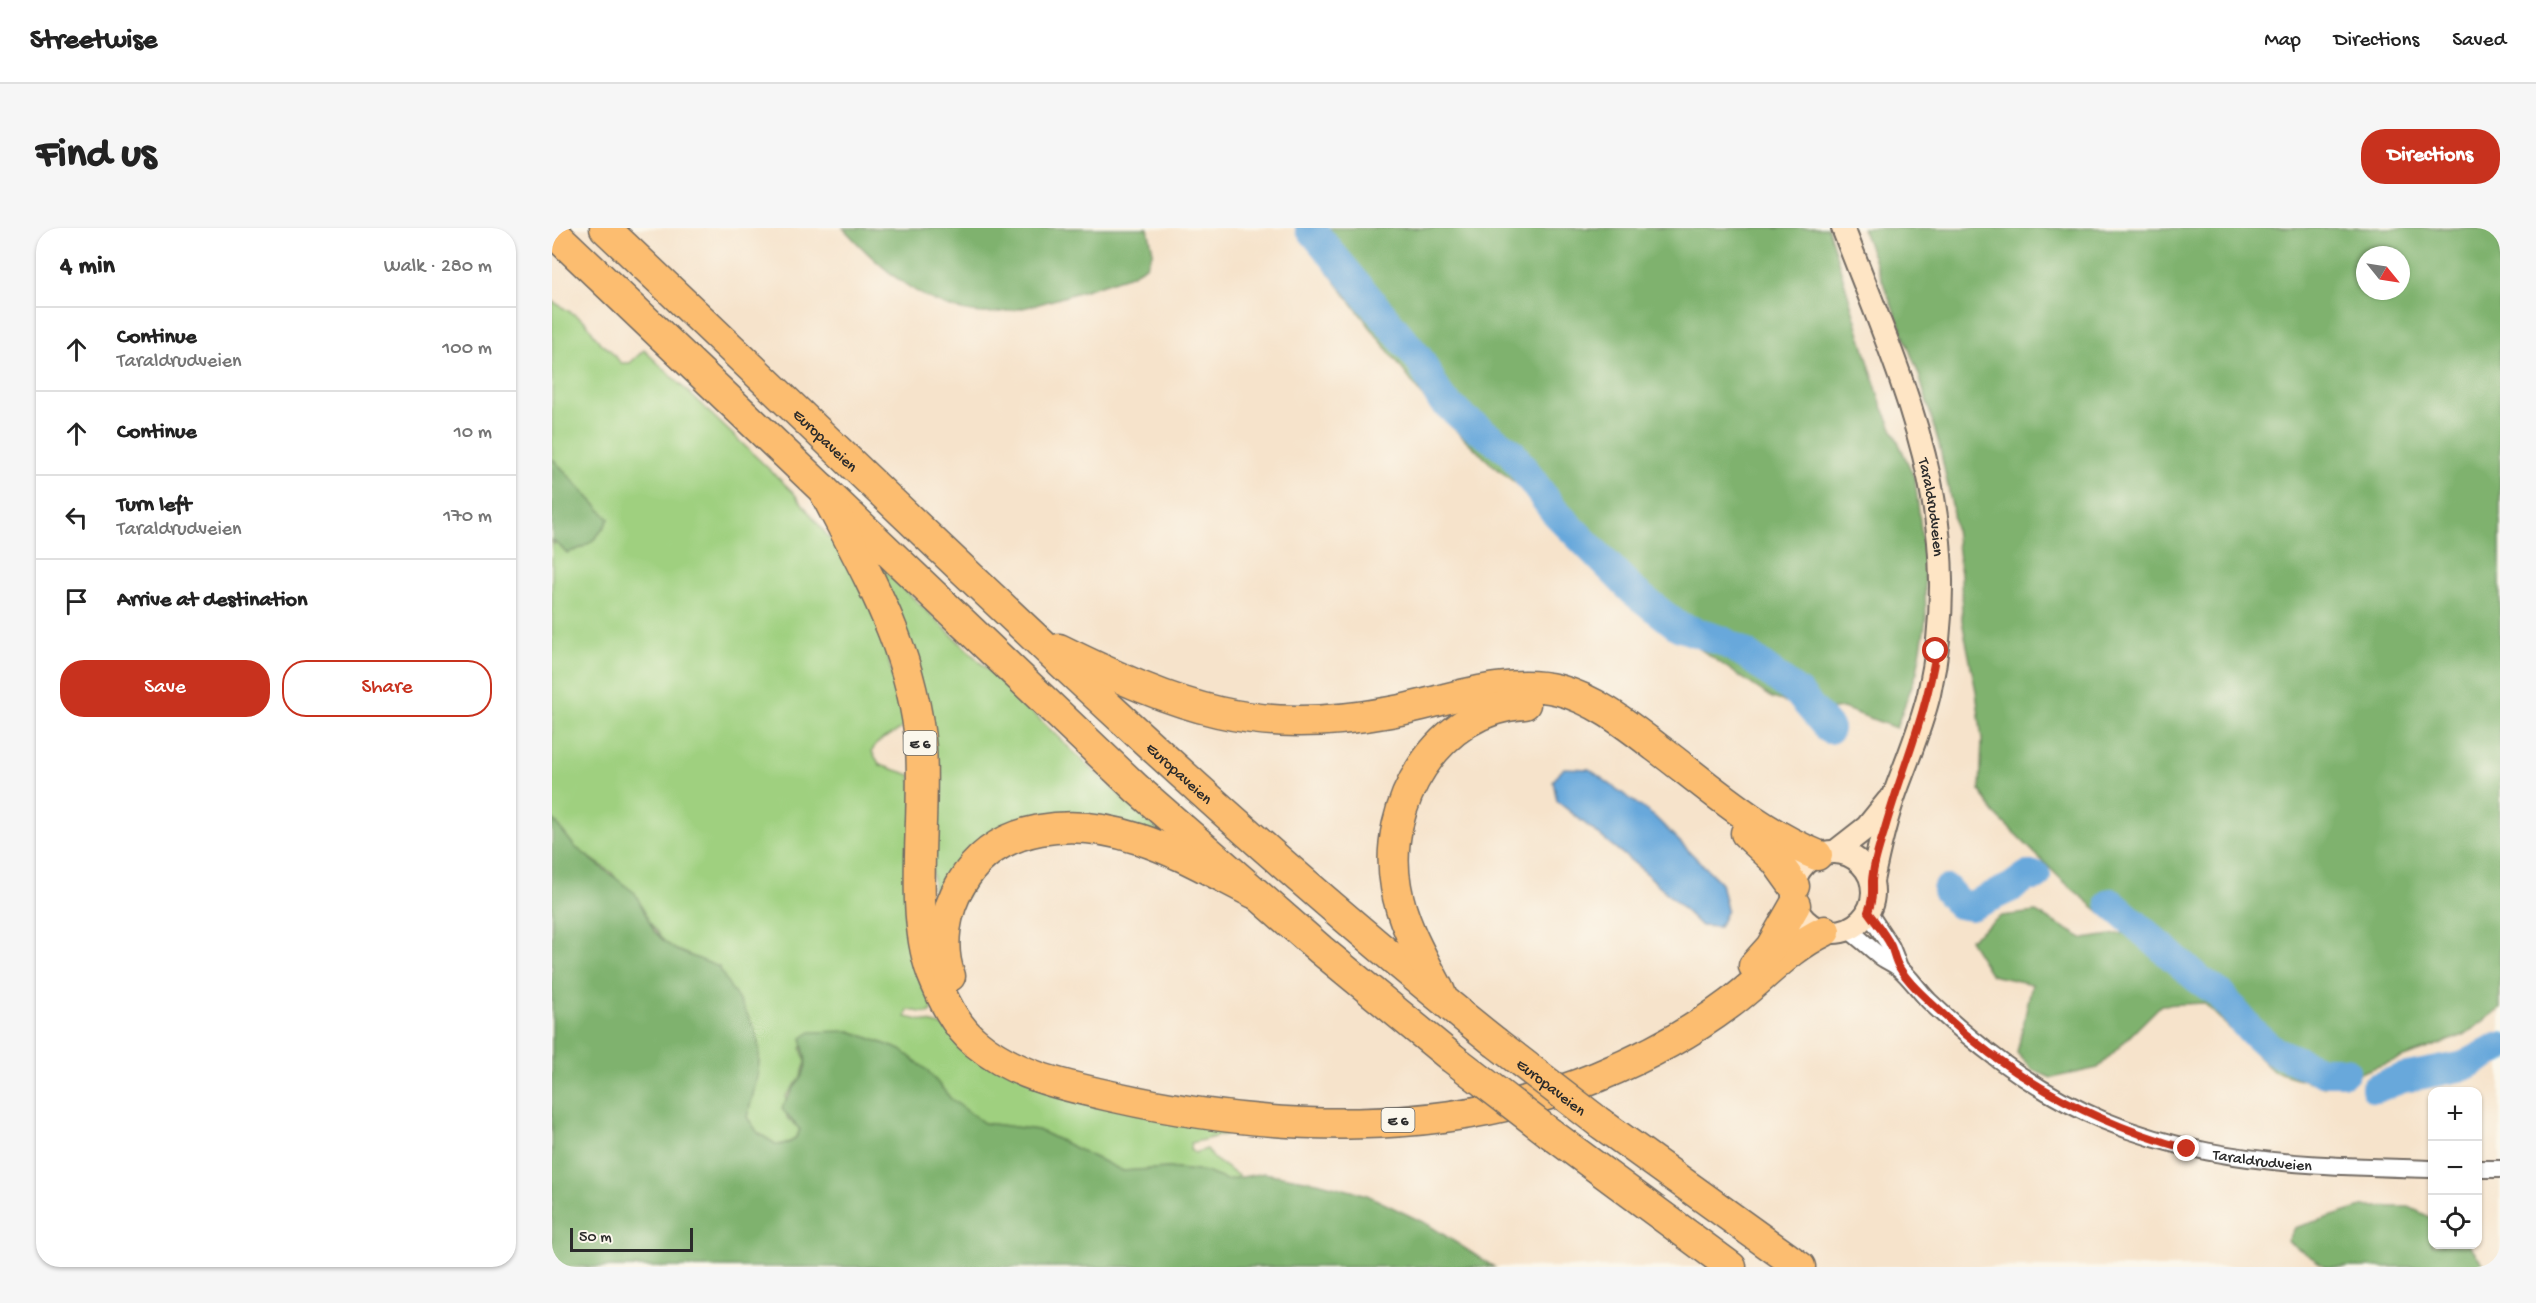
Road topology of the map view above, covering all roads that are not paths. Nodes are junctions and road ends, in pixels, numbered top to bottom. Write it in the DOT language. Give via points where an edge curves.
graph roads {
  1 [pos="605,228"];
  2 [pos="1843,228"];
  3 [pos="552,231"];
  4 [pos="822,489"];
  5 [pos="1029,634"];
  6 [pos="1895,793"];
  7 [pos="1826,853"];
  8 [pos="1872,881"];
  9 [pos="1254,893"];
  10 [pos="1794,896"];
  11 [pos="1868,912"];
  12 [pos="1836,930"];
  13 [pos="1899,967"];
  14 [pos="1446,1002"];
  15 [pos="2428,1168"];
  16 [pos="2482,1169"];
  17 [pos="2500,1169"];
  18 [pos="1731,1267"];
  19 [pos="1800,1267"];
  1 -- 5 [label="highway, Europaveien"];
  2 -- 6 [label="main road, Taraldrudveien" via="1914,417 1933,489 1939,532 1941,598 1933,676 1919,730"];
  3 -- 4 [label="highway, E 6"];
  4 -- 9 [label="highway, E 6" via="1136,788"];
  4 -- 12 [label="highway, E 6" via="879,595 912,690 922,772 922,924 932,972 951,1012 973,1041 1032,1076 1148,1105 1237,1118 1379,1122 1464,1114 1537,1099 1648,1055 1726,1007 1784,956"];
  5 -- 7 [label="highway" via="1153,693 1203,710 1254,720 1348,719 1495,689 1558,690 1578,696 1616,717 1772,834"];
  5 -- 14 [label="highway, Europaveien" via="1281,865"];
  6 -- 7 [label="main road, Taraldrudveien" via="1867,827"];
  6 -- 8 [label="main road, Taraldrudveien"];
  7 -- 8 [label="main road" via="1858,860"];
  7 -- 10 [label="main road" via="1802,867"];
  8 -- 11 [label="main road"];
  9 -- 10 [label="highway, E 6" via="1161,847 1122,834 1069,827 1023,833 977,862 955,893 945,941 946,965 958,1009 982,1038 1017,1059 1068,1078 1131,1094 1271,1113 1415,1111 1547,1085 1651,1040 1723,995 1746,975 1771,947"];
  9 -- 18 [label="highway, E 6, bridge" via="1451,1058"];
  10 -- 12 [label="main road" via="1807,922"];
  10 -- 14 [label="highway" via="1787,873 1763,847 1609,730 1552,705 1496,708 1461,726 1433,753 1409,789 1395,836 1392,861 1401,908"];
  11 -- 12 [label="main road" via="1856,925"];
  11 -- 13 [label="street, Taraldrudveien" via="1892,947"];
  12 -- 13 [label="street, Taraldrudveien"];
  13 -- 15 [label="street, Taraldrudveien" via="1953,1024 2005,1064 2074,1106 2140,1135 2241,1159"];
  14 -- 19 [label="highway, Europaveien, bridge" via="1600,1123"];
  16 -- 17 [label="street"];
}
